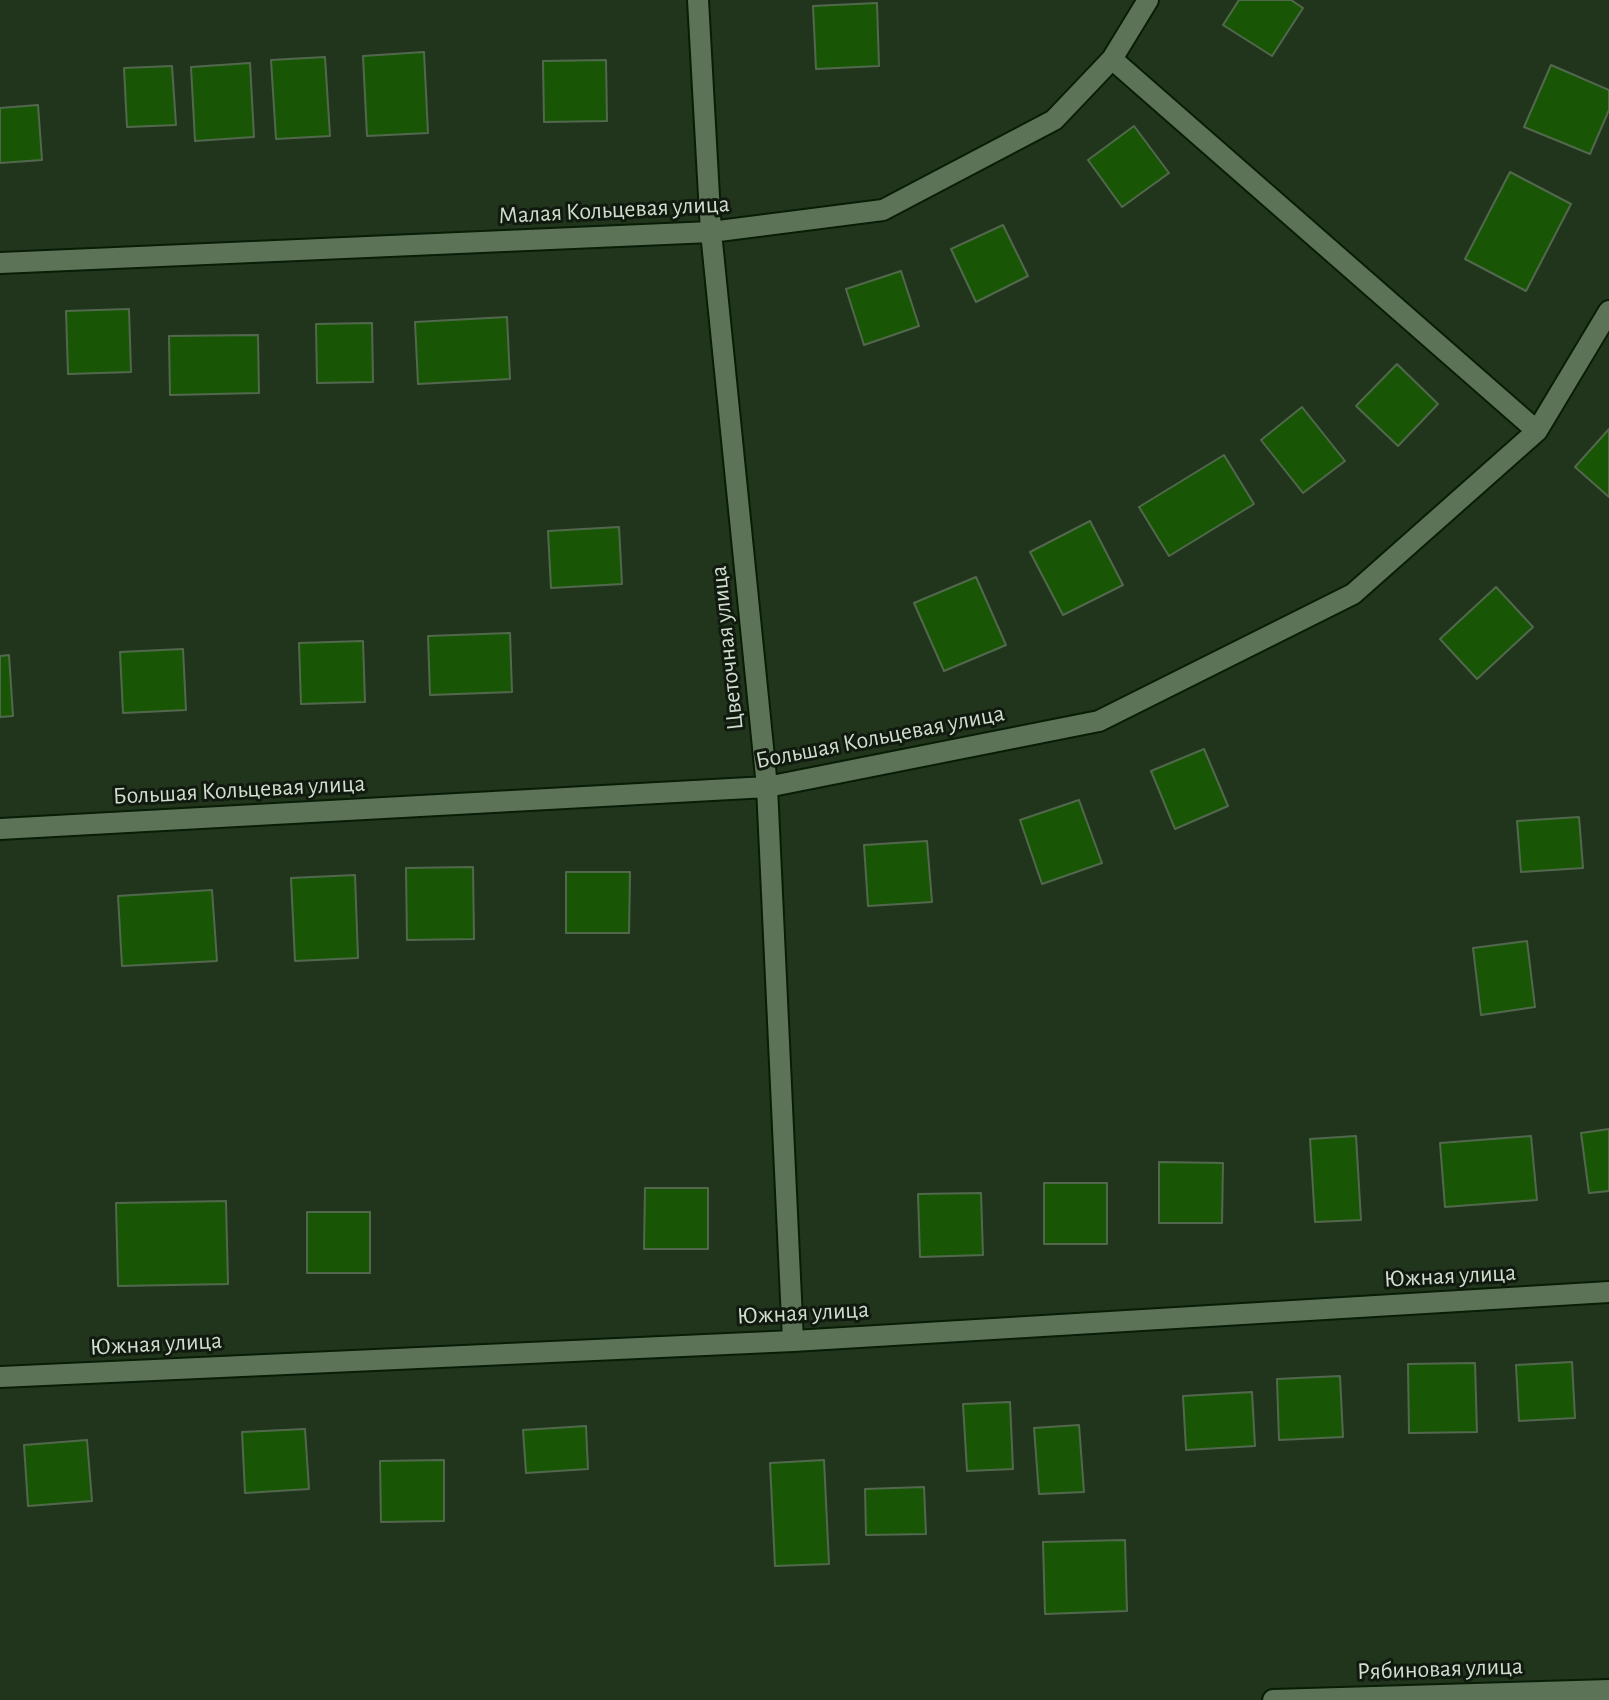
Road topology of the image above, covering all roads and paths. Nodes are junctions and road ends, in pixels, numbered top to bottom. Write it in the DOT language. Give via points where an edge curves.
graph roads {
  1 [pos="698,0"];
  2 [pos="1148,0"];
  3 [pos="1112,59"];
  4 [pos="711,232"];
  5 [pos="0,263"];
  6 [pos="1609,311"];
  7 [pos="1537,431"];
  8 [pos="767,787"];
  9 [pos="0,829"];
  10 [pos="1609,1292"];
  11 [pos="793,1341"];
  12 [pos="0,1377"];
  13 [pos="1609,1690"];
  14 [pos="1273,1700"];
  1 -- 4 [label="street, Цветочная улица"];
  2 -- 3 [label="street, Малая Кольцевая улица"];
  3 -- 4 [label="street, Малая Кольцевая улица" via="1054,120 883,210"];
  3 -- 7 [label="street"];
  4 -- 5 [label="street, Малая Кольцевая улица"];
  4 -- 8 [label="street, Цветочная улица"];
  6 -- 7 [label="street, Большая Кольцевая улица"];
  7 -- 8 [label="street, Большая Кольцевая улица" via="1353,594 1099,721"];
  8 -- 9 [label="street, Большая Кольцевая улица"];
  8 -- 11 [label="street, Цветочная улица"];
  10 -- 11 [label="street, Южная улица"];
  11 -- 12 [label="street, Южная улица"];
  13 -- 14 [label="street, Рябиновая улица"];
}
